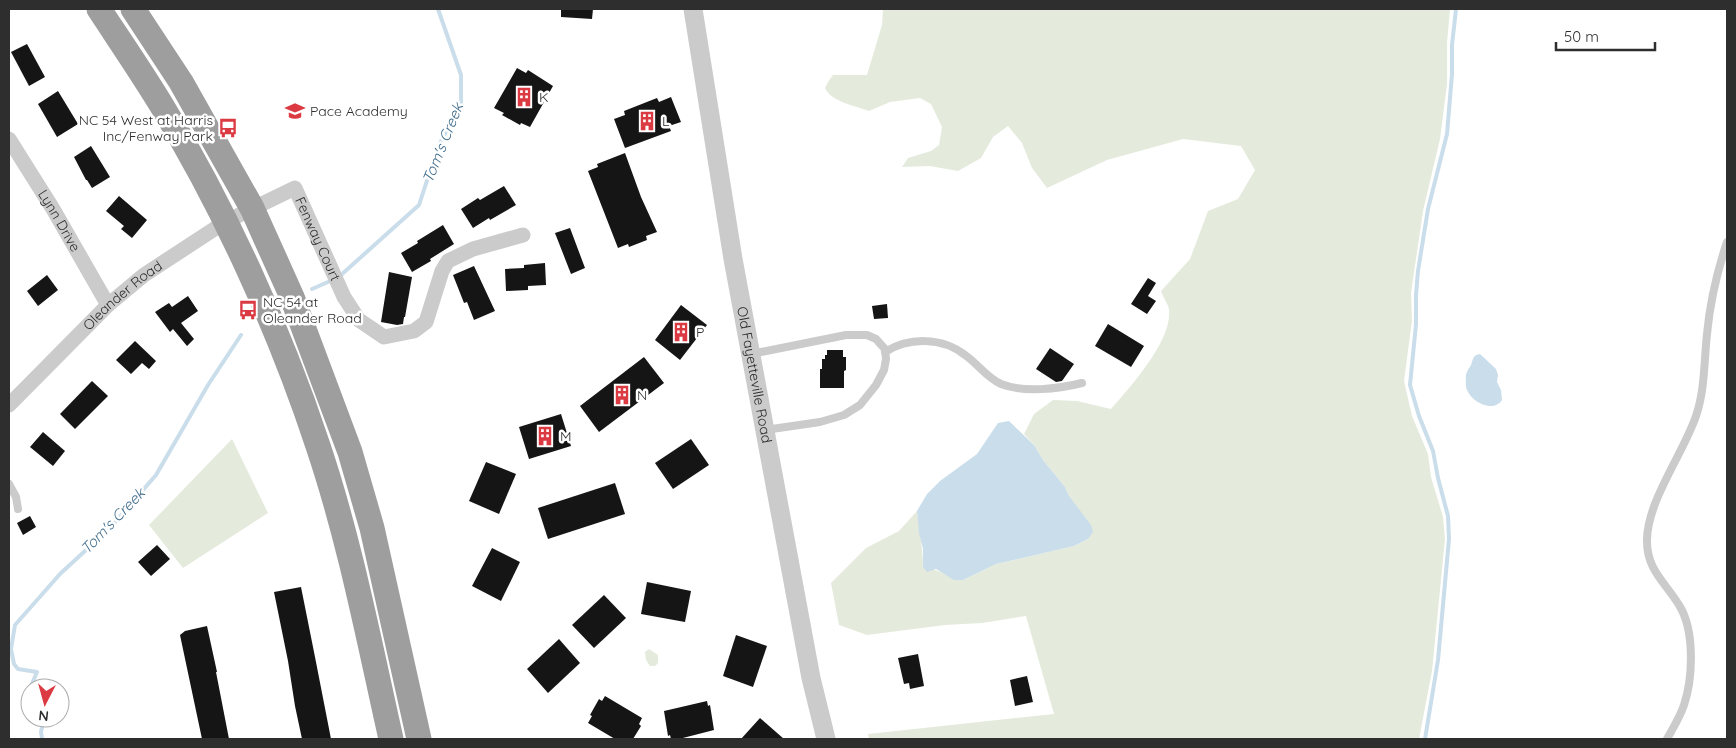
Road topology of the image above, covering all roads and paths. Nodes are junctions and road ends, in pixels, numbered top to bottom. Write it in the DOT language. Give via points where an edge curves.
graph roads {
  1 [pos="99,9"];
  2 [pos="133,9"];
  3 [pos="693,9"];
  4 [pos="9,139"];
  5 [pos="252,208"];
  6 [pos="225,222"];
  7 [pos="523,235"];
  8 [pos="1727,242"];
  9 [pos="108,305"];
  10 [pos="885,352"];
  11 [pos="751,354"];
  12 [pos="1082,383"];
  13 [pos="9,405"];
  14 [pos="765,430"];
  15 [pos="9,484"];
  16 [pos="18,509"];
  17 [pos="390,739"];
  18 [pos="419,739"];
  19 [pos="826,739"];
  20 [pos="1667,739"];
  1 -- 6 [label="highway" via="163,107"];
  2 -- 5 [label="highway" via="181,82"];
  3 -- 11 [label="street, Old Fayetteville Road"];
  4 -- 9 [label="street, Lynn Drive"];
  5 -- 6 [label="street, Oleander Road"];
  5 -- 7 [label="street, Fenway Court" via="295,188 344,297 359,320 384,337 414,331 426,322 448,261 473,249"];
  5 -- 18 [label="highway" via="292,297 350,452 372,528"];
  6 -- 9 [label="street, Oleander Road" via="144,275"];
  6 -- 17 [label="highway" via="253,280 318,446 342,524"];
  8 -- 20 [label="lane" via="1711,299 1705,372 1696,416 1659,495 1647,537 1651,564 1680,607 1690,642 1687,694"];
  9 -- 13 [label="street, Oleander Road"];
  10 -- 11 [label="lane" via="876,339 867,335 846,335"];
  10 -- 12 [label="lane" via="908,342 935,343 965,354 1002,384 1037,389"];
  10 -- 14 [label="lane" via="884,370 860,405 844,415 820,422"];
  11 -- 14 [label="street, Old Fayetteville Road"];
  14 -- 19 [label="street, Old Fayetteville Road" via="811,678"];
  15 -- 16 [label="lane"];
}
